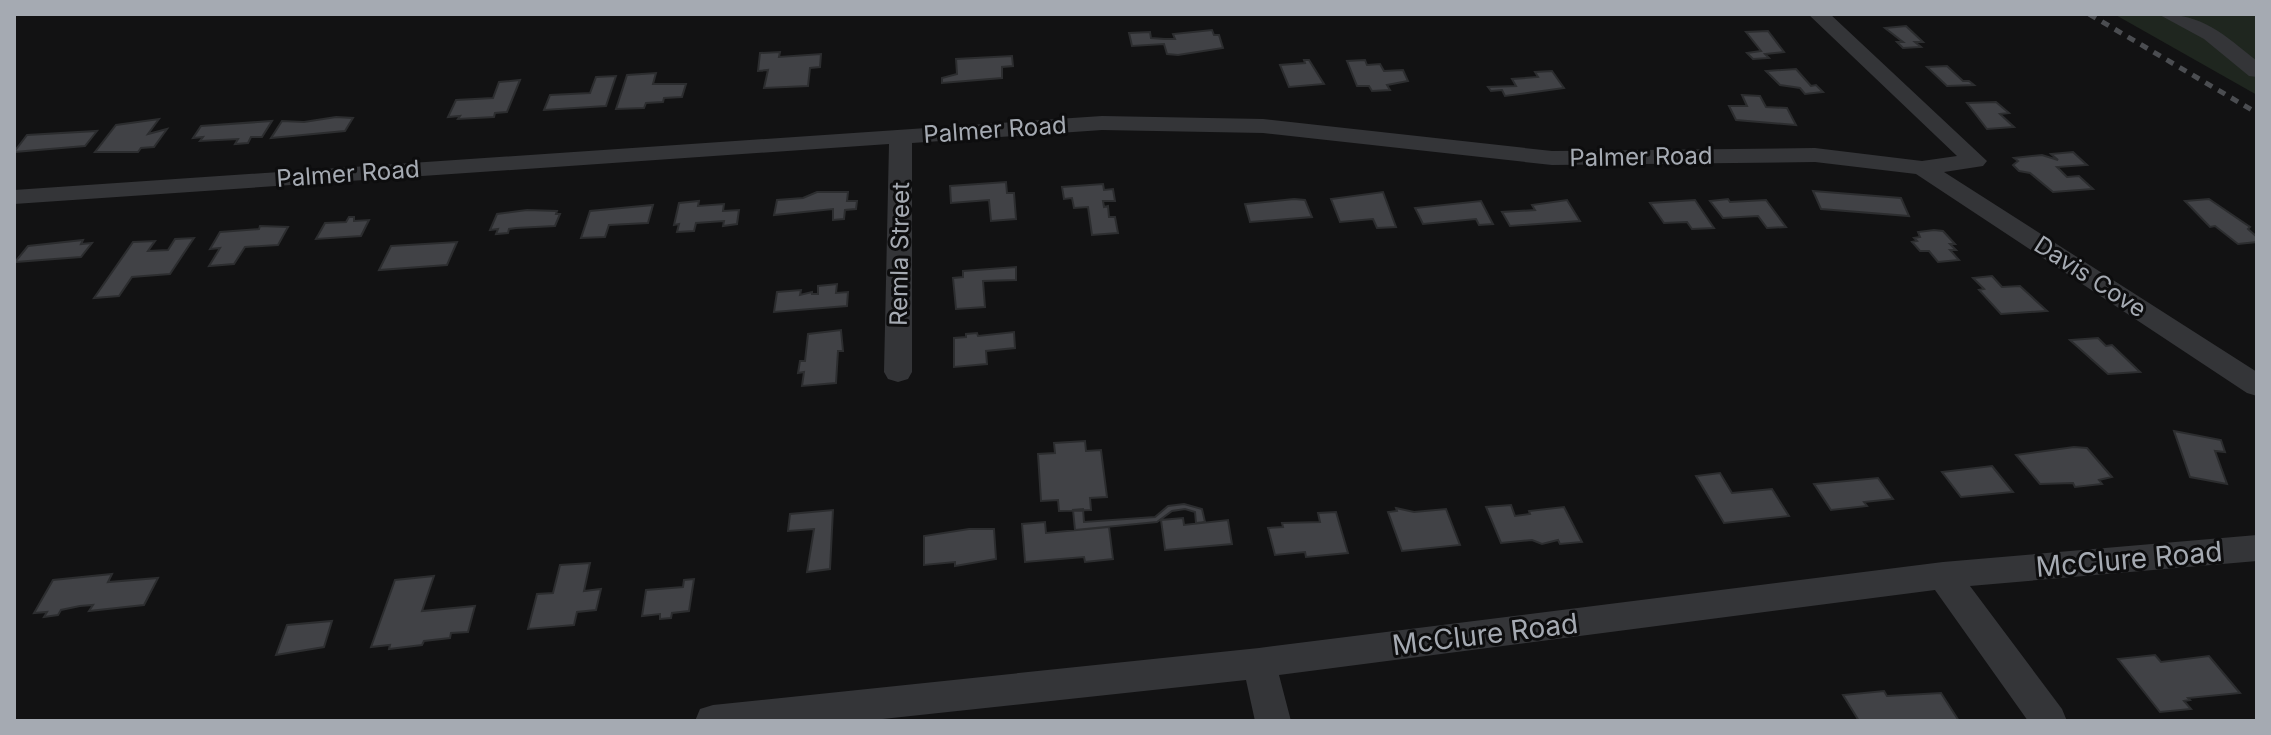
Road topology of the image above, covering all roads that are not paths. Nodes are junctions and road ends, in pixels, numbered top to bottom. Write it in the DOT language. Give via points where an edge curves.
graph roads {
  1 [pos="1818,14"];
  2 [pos="2168,14"];
  3 [pos="2257,71"];
  4 [pos="901,136"];
  5 [pos="1922,168"];
  6 [pos="14,197"];
  7 [pos="898,372"];
  8 [pos="2257,386"];
  9 [pos="2257,548"];
  10 [pos="1943,575"];
  11 [pos="1259,663"];
  12 [pos="713,721"];
  13 [pos="1273,721"];
  14 [pos="2049,721"];
  1 -- 5 [label="street, Palmer Road" via="1975,161"];
  2 -- 3 [label="street" via="2211,35"];
  4 -- 5 [label="street, Palmer Road" via="1102,123 1263,126 1552,158 1815,155"];
  4 -- 6 [label="street, Palmer Road"];
  4 -- 7 [label="street, Remla Street"];
  5 -- 8 [label="street, Davis Cove"];
  9 -- 10 [label="street, McClure Road"];
  10 -- 11 [label="street, McClure Road"];
  10 -- 14 [label="street"];
  11 -- 12 [label="street, McClure Road"];
  11 -- 13 [label="street"];
}
